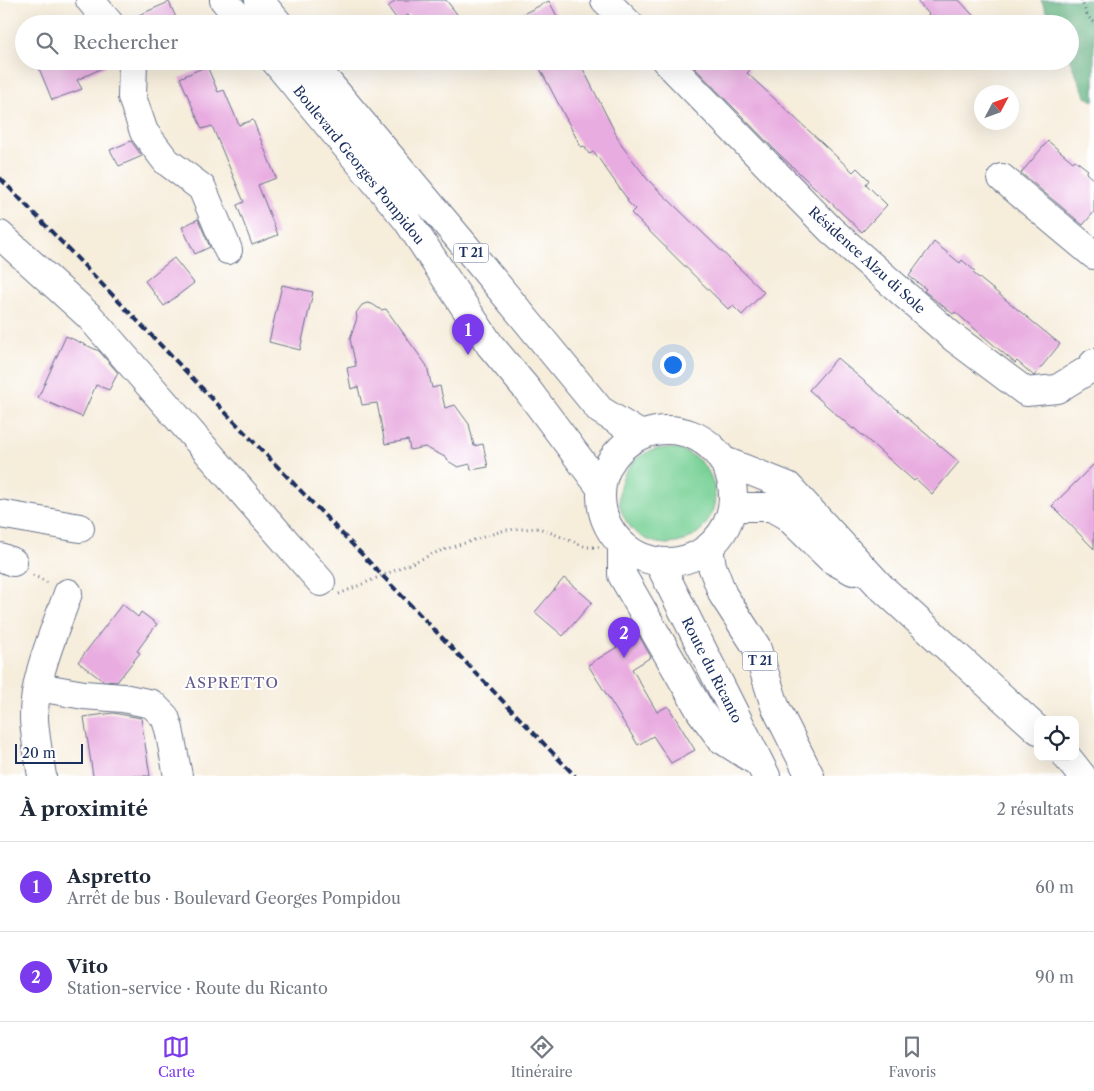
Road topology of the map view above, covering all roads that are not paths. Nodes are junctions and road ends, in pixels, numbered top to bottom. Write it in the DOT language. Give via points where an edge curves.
graph roads {
  1 [pos="90,0"];
  2 [pos="224,0"];
  3 [pos="259,0"];
  4 [pos="605,0"];
  5 [pos="102,15"];
  6 [pos="236,15"];
  7 [pos="272,15"];
  8 [pos="620,15"];
  9 [pos="133,70"];
  10 [pos="282,70"];
  11 [pos="318,70"];
  12 [pos="675,70"];
  13 [pos="1002,178"];
  14 [pos="0,236"];
  15 [pos="228,250"];
  16 [pos="1094,256"];
  17 [pos="1094,363"];
  18 [pos="641,435"];
  19 [pos="722,460"];
  20 [pos="601,488"];
  21 [pos="733,507"];
  22 [pos="0,514"];
  23 [pos="80,528"];
  24 [pos="622,546"];
  25 [pos="709,548"];
  26 [pos="659,563"];
  27 [pos="880,586"];
  28 [pos="330,588"];
  29 [pos="68,593"];
  30 [pos="38,687"];
  31 [pos="1034,726"];
  32 [pos="1070,761"];
  33 [pos="763,770"];
  34 [pos="42,776"];
  35 [pos="178,776"];
  36 [pos="810,776"];
  37 [pos="1082,776"];
  1 -- 5 [label="main road"];
  2 -- 6 [label="main road"];
  3 -- 7 [label="main road"];
  4 -- 8 [label="main road"];
  9 -- 15 [label="main road" via="132,97 144,132 166,161 202,188"];
  10 -- 20 [label="main road, Boulevard Georges Pompidou / T 21" via="407,220 490,345"];
  11 -- 18 [label="main road, Boulevard Georges Pompidou / T 21" via="600,410"];
  12 -- 17 [label="main road, Résidence Alzu di Sole" via="830,230 954,338 1026,392 1057,389"];
  13 -- 16 [label="main road"];
  14 -- 28 [label="main road" via="89,316"];
  18 -- 19 [label="main road" via="677,431 695,436"];
  18 -- 20 [label="main road" via="622,448 608,466"];
  19 -- 21 [label="main road" via="730,475"];
  19 -- 27 [label="main road" via="788,486"];
  20 -- 24 [label="main road" via="604,520"];
  21 -- 25 [label="main road" via="724,530"];
  21 -- 27 [label="main road" via="771,507 787,516 831,560"];
  22 -- 23 [label="main road"];
  24 -- 26 [label="main road" via="639,557"];
  24 -- 33 [label="main road" via="622,575 701,712 721,739"];
  25 -- 26 [label="main road" via="685,561"];
  25 -- 36 [label="main road, T 21" via="723,595 756,646 775,706"];
  26 -- 33 [label="main road, Route du Ricanto"];
  27 -- 31 [label="main road"];
  29 -- 30 [label="main road"];
  30 -- 34 [label="main road" via="34,718"];
  30 -- 35 [label="main road" via="152,704 165,717"];
  32 -- 37 [label="main road"];
}
